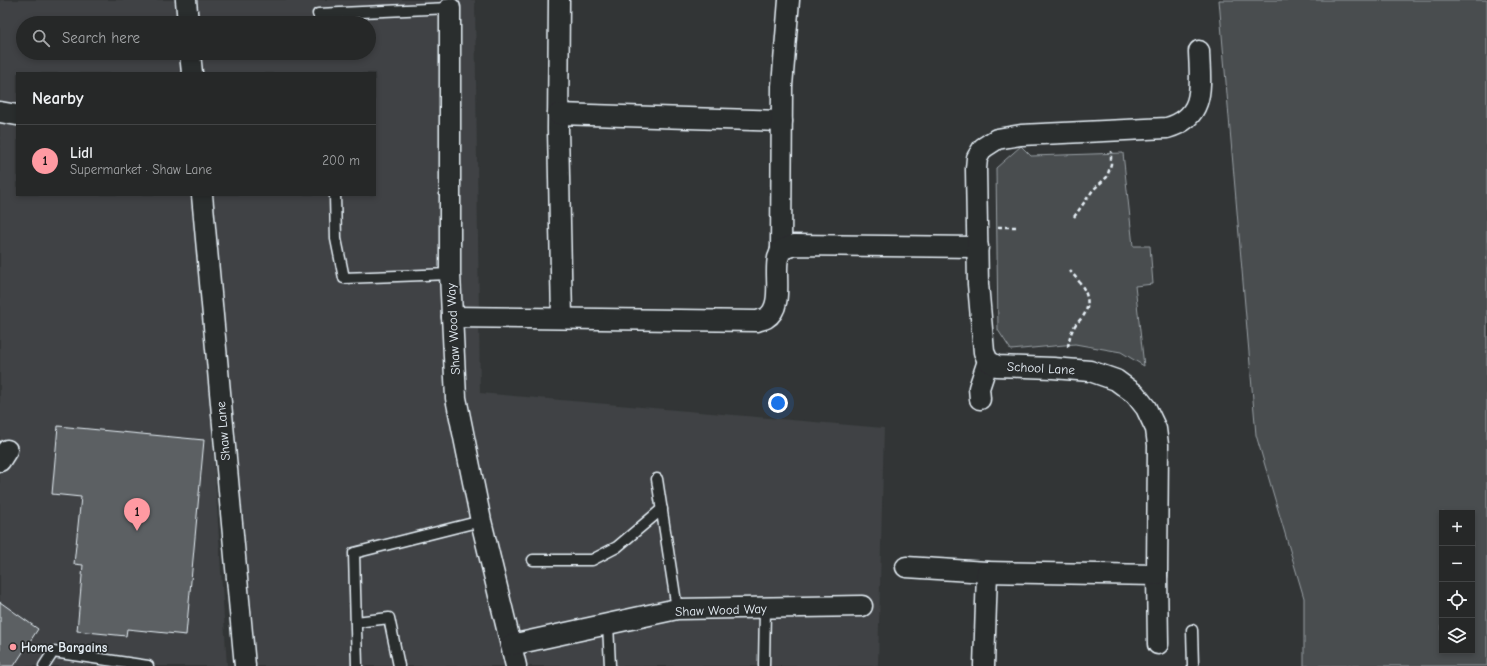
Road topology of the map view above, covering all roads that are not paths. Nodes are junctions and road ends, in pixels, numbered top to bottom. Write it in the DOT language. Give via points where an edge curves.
graph roads {
  1 [pos="186,0"];
  2 [pos="559,0"];
  3 [pos="789,0"];
  4 [pos="450,8"];
  5 [pos="318,14"];
  6 [pos="187,16"];
  7 [pos="1199,51"];
  8 [pos="191,60"];
  9 [pos="192,72"];
  10 [pos="0,112"];
  11 [pos="558,114"];
  12 [pos="16,115"];
  13 [pos="782,121"];
  14 [pos="202,196"];
  15 [pos="335,196"];
  16 [pos="978,247"];
  17 [pos="782,250"];
  18 [pos="450,274"];
  19 [pos="452,317"];
  20 [pos="562,318"];
  21 [pos="988,361"];
  22 [pos="980,399"];
  23 [pos="658,479"];
  24 [pos="662,509"];
  25 [pos="481,521"];
  26 [pos="533,560"];
  27 [pos="906,567"];
  28 [pos="987,572"];
  29 [pos="1157,575"];
  30 [pos="862,606"];
  31 [pos="765,608"];
  32 [pos="677,609"];
  33 [pos="356,622"];
  34 [pos="608,624"];
  35 [pos="1192,630"];
  36 [pos="1158,644"];
  37 [pos="511,645"];
  38 [pos="44,666"];
  39 [pos="148,666"];
  40 [pos="245,666"];
  41 [pos="357,666"];
  42 [pos="399,666"];
  43 [pos="516,666"];
  44 [pos="610,666"];
  45 [pos="764,666"];
  46 [pos="984,666"];
  47 [pos="1194,666"];
  1 -- 6 [label="street"];
  2 -- 11 [label="street"];
  3 -- 13 [label="street" via="782,86"];
  4 -- 5 [label="lane"];
  4 -- 18 [label="street, Shaw Wood Way"];
  7 -- 16 [label="street, School Lane" via="1199,98 1191,114 1176,125 1167,128 1021,134 997,139 982,148 977,158 976,169"];
  8 -- 9 [label="street"];
  10 -- 12 [label="street"];
  11 -- 13 [label="street"];
  11 -- 20 [label="street"];
  13 -- 17 [label="street"];
  14 -- 40 [label="street, Shaw Lane"];
  15 -- 18 [label="lane" via="336,239 344,278"];
  16 -- 17 [label="street" via="794,245"];
  16 -- 21 [label="street, School Lane" via="978,284 984,352"];
  17 -- 20 [label="street" via="778,259 775,307 762,320"];
  18 -- 19 [label="street, Shaw Wood Way"];
  19 -- 20 [label="street"];
  19 -- 25 [label="street, Shaw Wood Way" via="456,398"];
  21 -- 22 [label="street" via="979,388"];
  21 -- 29 [label="street, School Lane" via="997,366 1090,371 1116,380 1135,394 1146,408 1154,425 1158,445"];
  23 -- 24 [label="lane"];
  24 -- 26 [label="lane" via="617,548 592,560"];
  24 -- 32 [label="lane"];
  25 -- 33 [label="lane" via="354,553"];
  25 -- 37 [label="street, Shaw Wood Way"];
  27 -- 28 [label="street"];
  28 -- 29 [label="street"];
  28 -- 46 [label="street"];
  29 -- 36 [label="street, School Lane"];
  30 -- 31 [label="street, Shaw Wood Way"];
  31 -- 32 [label="street, Shaw Wood Way"];
  31 -- 45 [label="lane"];
  32 -- 34 [label="street, Shaw Wood Way"];
  33 -- 41 [label="lane"];
  33 -- 42 [label="lane" via="389,618"];
  34 -- 37 [label="street, Shaw Wood Way"];
  34 -- 44 [label="lane"];
  35 -- 47 [label="lane"];
  37 -- 43 [label="street, Shaw Wood Way"];
  38 -- 39 [label="lane" via="53,652"];
}
